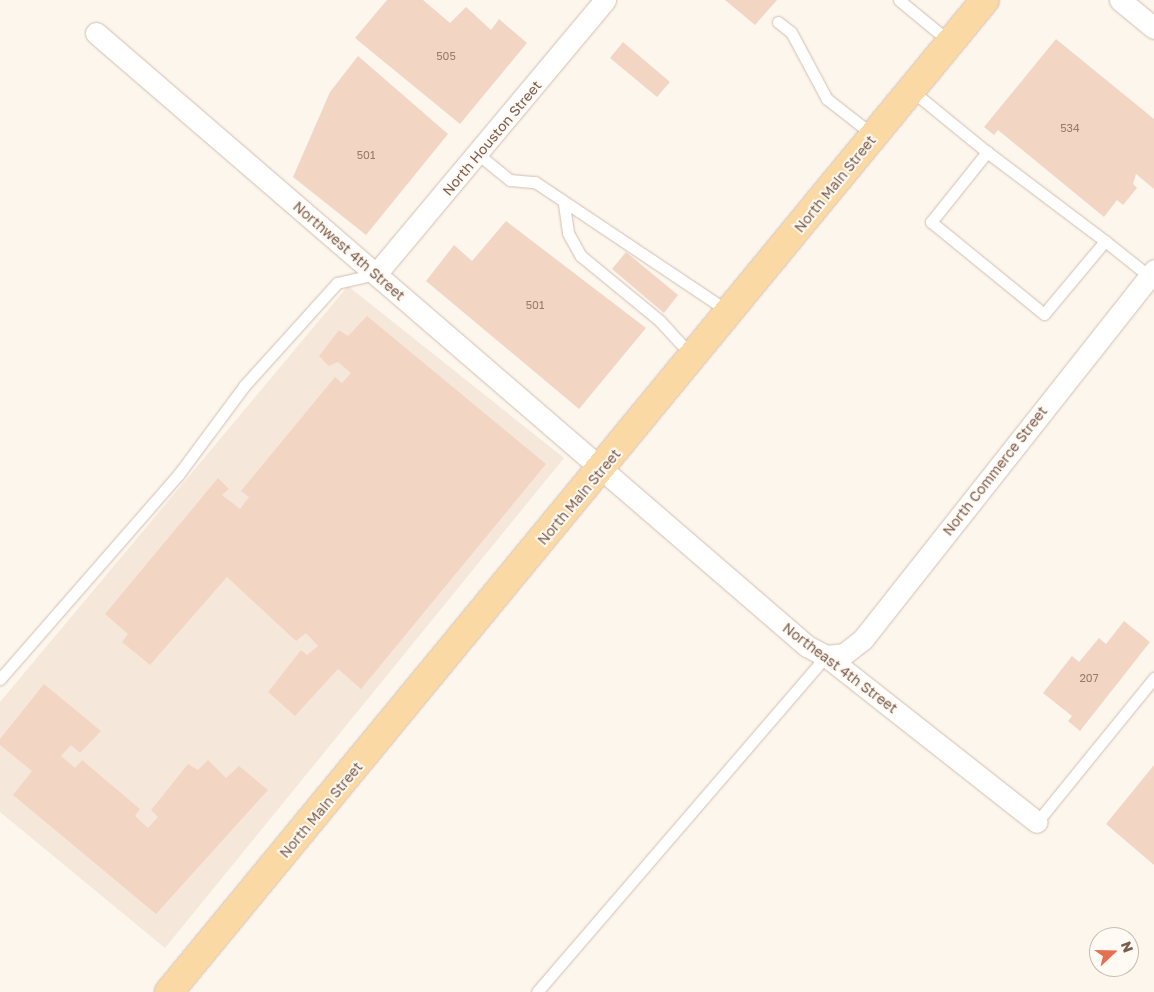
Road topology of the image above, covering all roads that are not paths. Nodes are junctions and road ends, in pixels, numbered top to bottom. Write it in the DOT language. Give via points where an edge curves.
graph roads {
  1 [pos="605,0"];
  2 [pos="899,0"];
  3 [pos="985,0"];
  4 [pos="1120,0"];
  5 [pos="1151,20"];
  6 [pos="778,22"];
  7 [pos="96,33"];
  8 [pos="950,42"];
  9 [pos="911,90"];
  10 [pos="874,135"];
  11 [pos="987,152"];
  12 [pos="479,155"];
  13 [pos="564,204"];
  14 [pos="1105,241"];
  15 [pos="1152,273"];
  16 [pos="376,274"];
  17 [pos="731,314"];
  18 [pos="694,359"];
  19 [pos="604,467"];
  20 [pos="826,656"];
  21 [pos="1154,678"];
  22 [pos="0,679"];
  23 [pos="1037,822"];
  24 [pos="169,992"];
  25 [pos="537,992"];
  1 -- 12 [label="street, North Houston Street"];
  2 -- 8 [label="lane"];
  3 -- 8 [label="main road, North Main Street"];
  4 -- 5 [label="street"];
  6 -- 10 [label="lane" via="791,32 827,99"];
  7 -- 16 [label="street, Northwest 4th Street"];
  8 -- 9 [label="main road, North Main Street"];
  9 -- 10 [label="main road, North Main Street"];
  9 -- 11 [label="lane"];
  10 -- 17 [label="main road, North Main Street"];
  11 -- 14 [label="lane"];
  11 -- 14 [label="lane" via="931,222 1044,314"];
  12 -- 13 [label="lane" via="510,180 535,182"];
  12 -- 16 [label="street, North Houston Street"];
  13 -- 17 [label="lane"];
  13 -- 18 [label="lane" via="568,233 581,256 660,321"];
  14 -- 15 [label="lane"];
  15 -- 20 [label="street, North Commerce Street" via="863,639 844,654"];
  16 -- 19 [label="street, Northwest 4th Street"];
  16 -- 22 [label="lane" via="337,283 244,386 178,475"];
  17 -- 18 [label="main road, North Main Street"];
  18 -- 19 [label="main road, North Main Street"];
  19 -- 20 [label="street, Northeast 4th Street" via="807,646"];
  19 -- 24 [label="main road, North Main Street"];
  20 -- 23 [label="street, Northeast 4th Street"];
  20 -- 25 [label="lane"];
  21 -- 23 [label="lane"];
}
